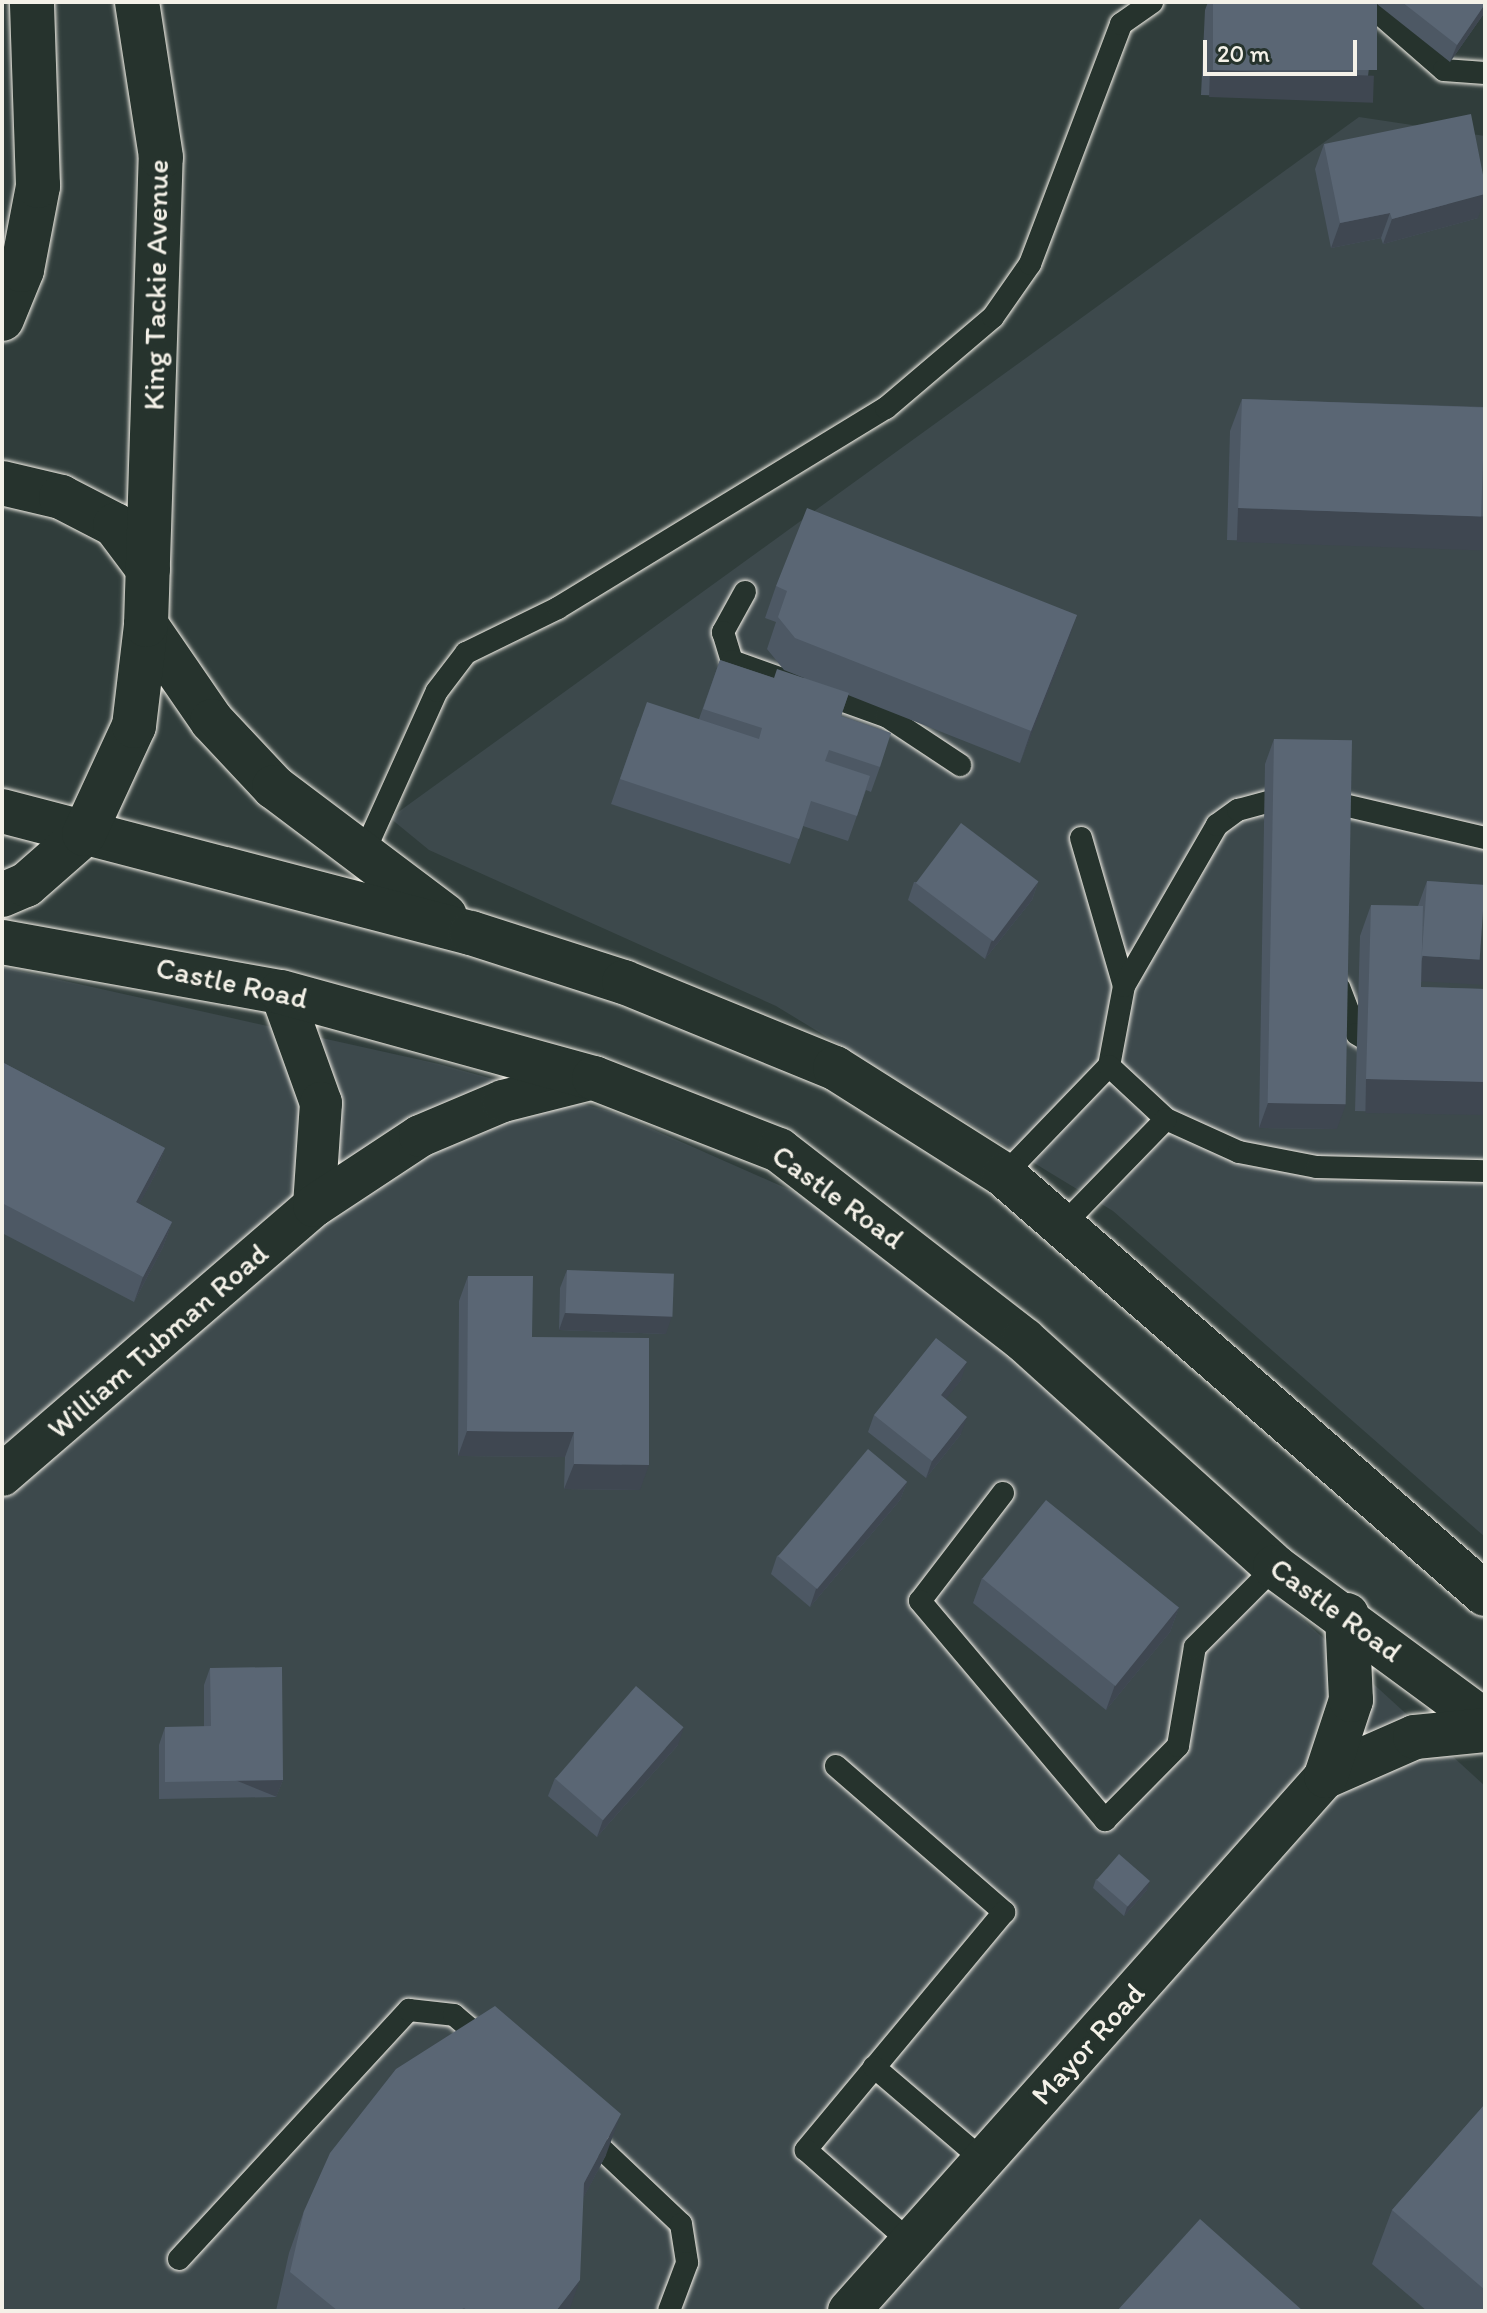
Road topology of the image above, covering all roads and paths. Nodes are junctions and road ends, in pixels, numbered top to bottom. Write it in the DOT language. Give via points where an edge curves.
graph roads {
  1 [pos="32,2"];
  2 [pos="137,2"];
  3 [pos="1152,2"];
  4 [pos="1366,2"];
  5 [pos="1485,73"];
  6 [pos="2,319"];
  7 [pos="2,483"];
  8 [pos="148,569"];
  9 [pos="745,592"];
  10 [pos="146,625"];
  11 [pos="960,765"];
  12 [pos="1297,794"];
  13 [pos="2,811"];
  14 [pos="1303,824"];
  15 [pos="84,834"];
  16 [pos="1081,838"];
  17 [pos="1485,838"];
  18 [pos="361,859"];
  19 [pos="2,895"];
  20 [pos="2,912"];
  21 [pos="471,933"];
  22 [pos="2,942"];
  23 [pos="1332,958"];
  24 [pos="208,974"];
  25 [pos="1124,986"];
  26 [pos="281,992"];
  27 [pos="1399,1051"];
  28 [pos="1109,1066"];
  29 [pos="594,1078"];
  30 [pos="1166,1119"];
  31 [pos="1485,1171"];
  32 [pos="1004,1175"];
  33 [pos="314,1206"];
  34 [pos="1062,1226"];
  35 [pos="2,1475"];
  36 [pos="1003,1493"];
  37 [pos="1275,1567"];
  38 [pos="1485,1594"];
  39 [pos="1347,1615"];
  40 [pos="1485,1721"];
  41 [pos="1485,1730"];
  42 [pos="836,1766"];
  43 [pos="1326,1776"];
  44 [pos="509,2061"];
  45 [pos="874,2067"];
  46 [pos="566,2115"];
  47 [pos="984,2161"];
  48 [pos="910,2242"];
  49 [pos="179,2259"];
  50 [pos="669,2311"];
  51 [pos="849,2311"];
  1 -- 6 [label="main road" via="38,186 22,270"];
  2 -- 8 [label="main road, King Tackie Avenue" via="161,157"];
  3 -- 18 [label="lane" via="1121,24 1030,264 993,317 886,408 558,608 466,653 437,691"];
  4 -- 5 [label="lane" via="1444,70"];
  7 -- 8 [label="main road" via="61,497 115,525"];
  8 -- 10 [label="main road, King Tackie Avenue"];
  9 -- 11 [label="lane" via="723,632 732,661 886,716"];
  10 -- 15 [label="main road, King Tackie Avenue" via="134,726"];
  10 -- 18 [label="main road" via="212,721 274,787"];
  12 -- 14 [label="lane"];
  12 -- 17 [label="lane"];
  12 -- 25 [label="lane" via="1267,799 1217,825"];
  13 -- 15 [label="main road"];
  15 -- 19 [label="main road" via="26,885"];
  15 -- 21 [label="main road"];
  16 -- 25 [label="lane"];
  18 -- 21 [label="main road"];
  20 -- 24 [label="main road"];
  21 -- 32 [label="main road" via="624,982 835,1068"];
  22 -- 24 [label="main road, Castle Road"];
  23 -- 27 [label="lane" via="1357,1034"];
  24 -- 26 [label="main road, Castle Road"];
  25 -- 28 [label="lane"];
  26 -- 29 [label="main road, Castle Road"];
  26 -- 33 [label="street" via="321,1103"];
  28 -- 30 [label="lane"];
  28 -- 32 [label="lane"];
  29 -- 33 [label="street, William Tubman Road" via="503,1101 420,1136"];
  29 -- 37 [label="main road, Castle Road" via="779,1150 1024,1340"];
  30 -- 31 [label="lane" via="1239,1152 1317,1167"];
  30 -- 34 [label="lane"];
  32 -- 34 [label="main road"];
  33 -- 35 [label="street, William Tubman Road"];
  34 -- 38 [label="main road"];
  36 -- 37 [label="lane" via="920,1601 1105,1820 1178,1746 1195,1647"];
  37 -- 39 [label="main road, Castle Road"];
  39 -- 40 [label="main road, Castle Road"];
  39 -- 43 [label="main road" via="1351,1700"];
  41 -- 43 [label="main road" via="1415,1737"];
  42 -- 45 [label="lane" via="1004,1912"];
  43 -- 47 [label="street, Mayor Road"];
  44 -- 49 [label="lane" via="454,2015 409,2010"];
  45 -- 47 [label="lane"];
  45 -- 48 [label="lane" via="806,2150"];
  46 -- 50 [label="lane" via="681,2224 687,2263"];
  47 -- 48 [label="street, Mayor Road"];
  48 -- 51 [label="street, Mayor Road"];
}
